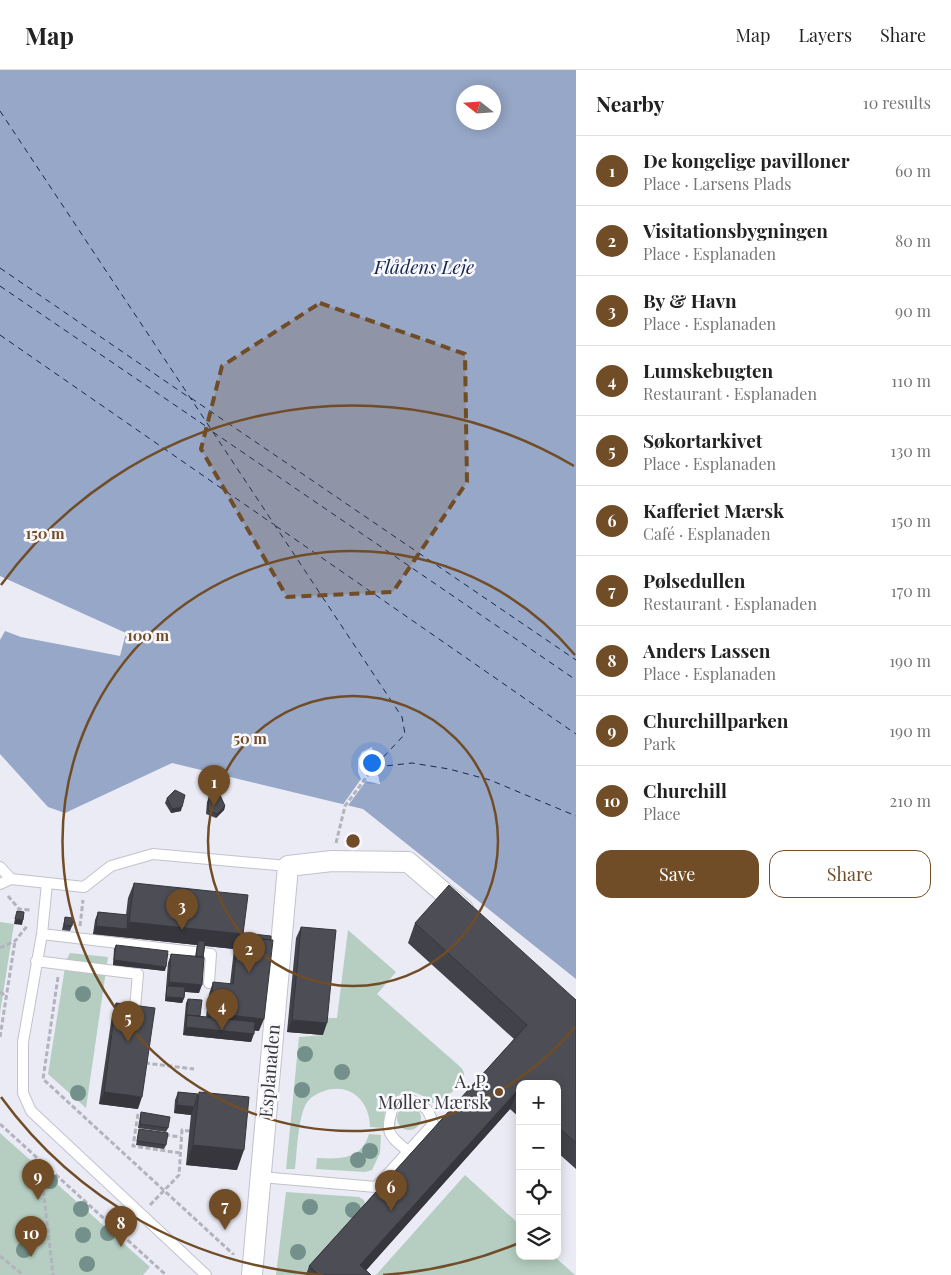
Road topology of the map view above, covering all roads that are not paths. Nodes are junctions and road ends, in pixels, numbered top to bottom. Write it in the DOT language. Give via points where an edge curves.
graph roads {
  1 [pos="288,866"];
  2 [pos="0,867"];
  3 [pos="12,878"];
  4 [pos="47,882"];
  5 [pos="0,884"];
  6 [pos="474,919"];
  7 [pos="42,934"];
  8 [pos="36,962"];
  9 [pos="208,983"];
  10 [pos="135,1008"];
  11 [pos="408,1151"];
  12 [pos="261,1176"];
  13 [pos="206,1275"];
  14 [pos="252,1275"];
  1 -- 4 [label="lane" via="154,854 110,866 84,887"];
  1 -- 6 [label="street" via="332,860 408,862"];
  1 -- 12 [label="street, Esplanaden"];
  2 -- 3 [label="lane"];
  3 -- 4 [label="lane"];
  3 -- 5 [label="lane"];
  4 -- 7 [label="lane"];
  7 -- 8 [label="lane"];
  7 -- 9 [label="lane" via="211,954"];
  8 -- 10 [label="lane" via="138,974"];
  8 -- 13 [label="lane" via="24,1042 24,1093 31,1111"];
  11 -- 11 [label="lane" via="392,1139 388,1130 394,1103 406,1098 430,1112 433,1124"];
  11 -- 12 [label="lane" via="376,1187"];
  12 -- 14 [label="street, Esplanaden"];
}
